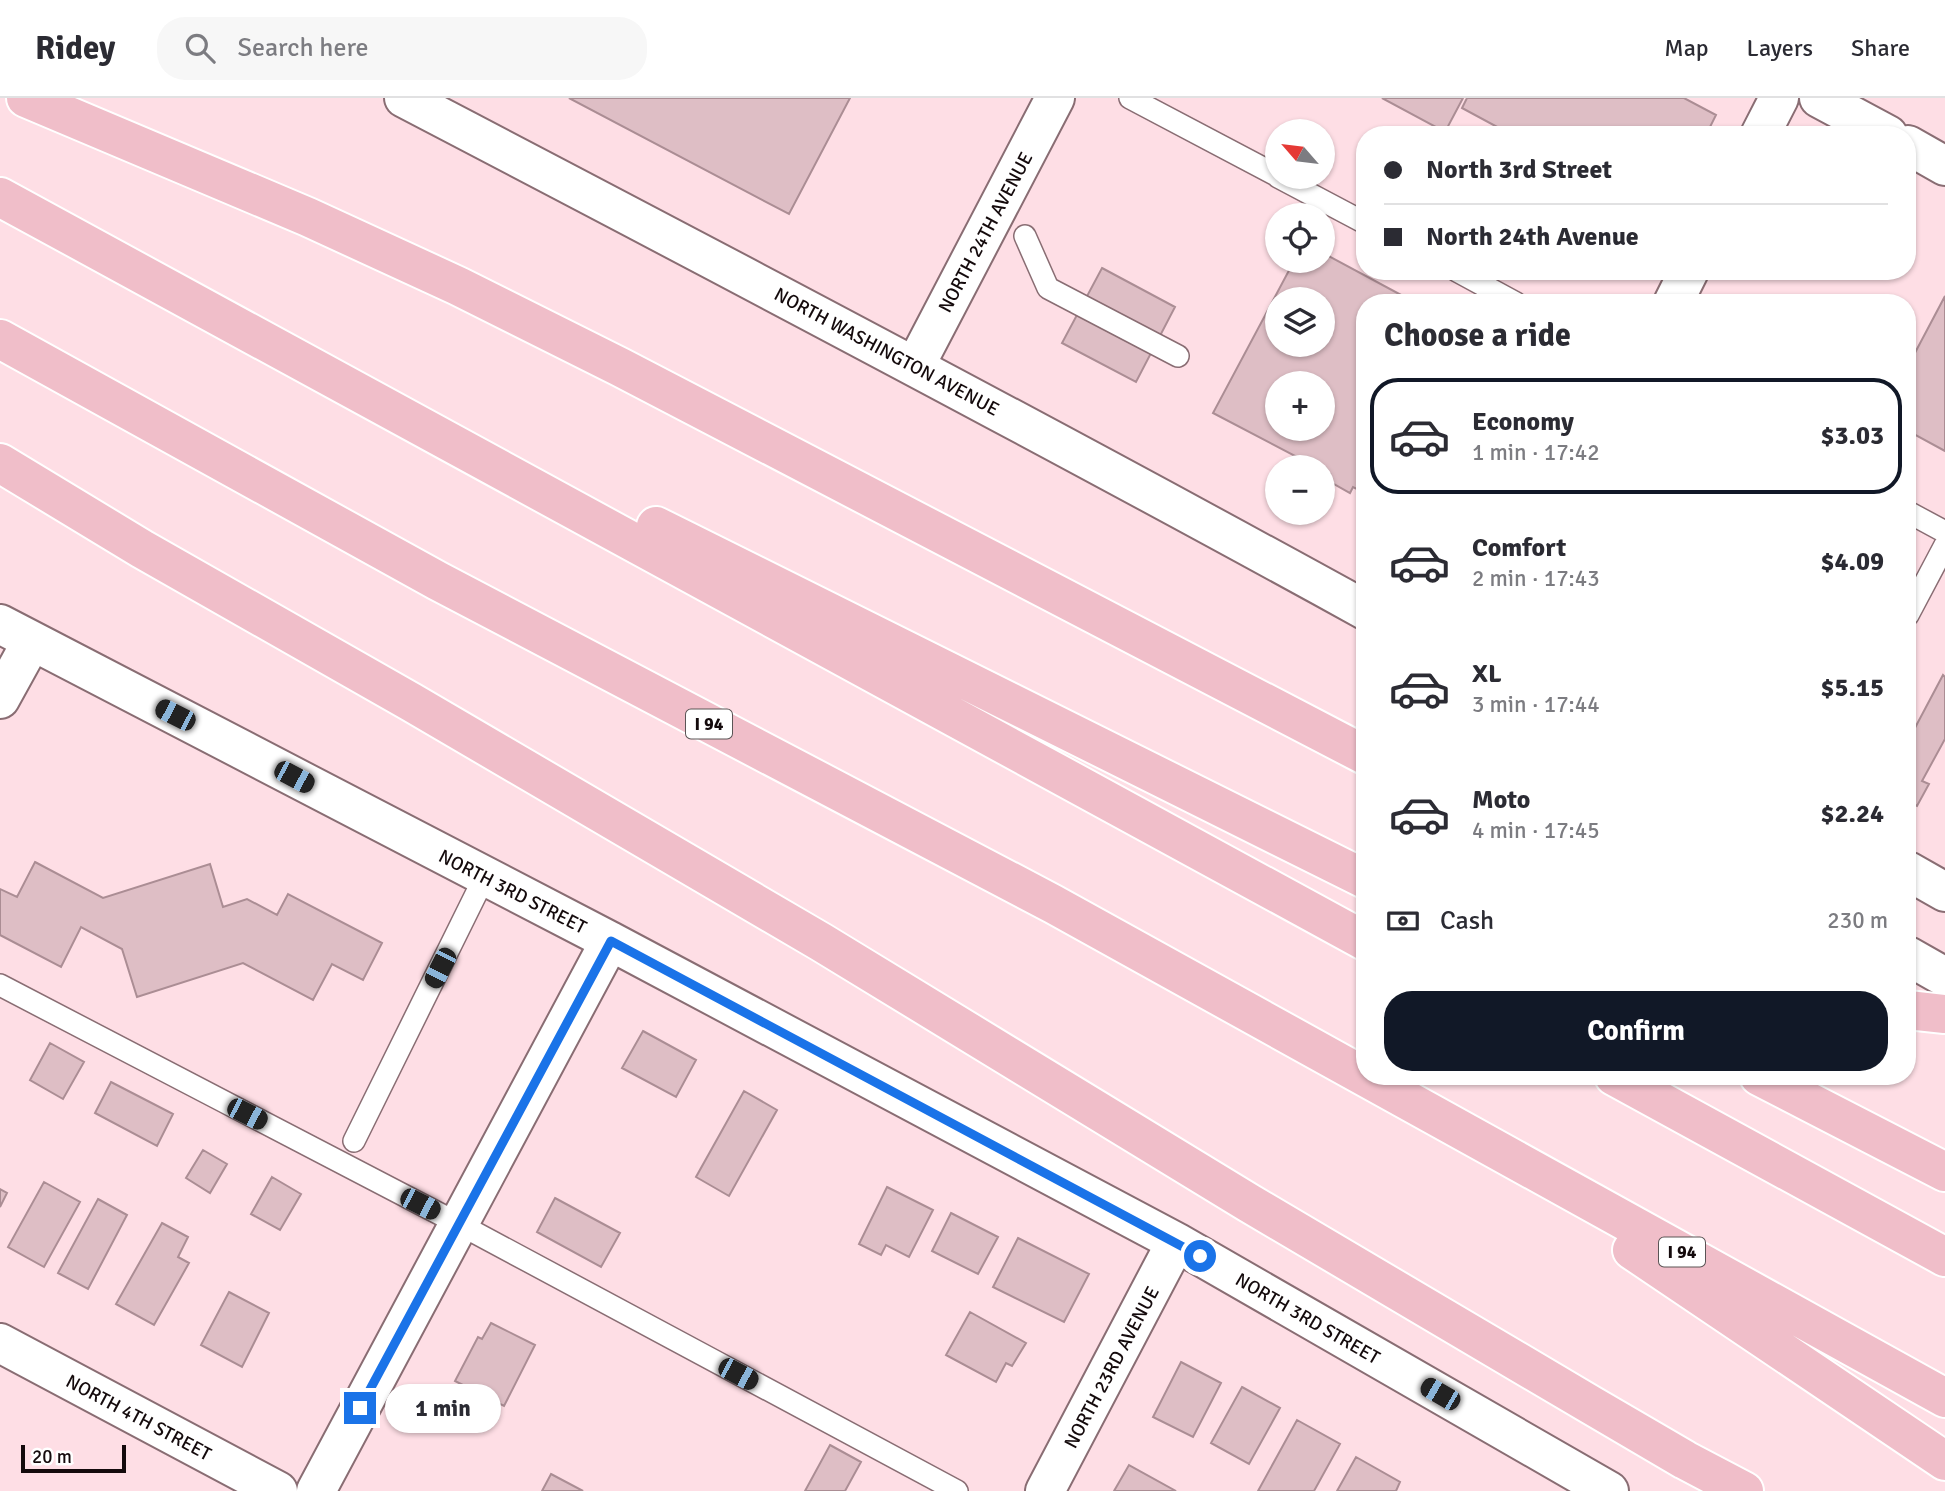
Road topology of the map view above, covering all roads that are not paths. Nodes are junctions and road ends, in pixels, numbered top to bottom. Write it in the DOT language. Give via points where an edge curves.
graph roads {
  1 [pos="26,98"];
  2 [pos="404,98"];
  3 [pos="1055,98"];
  4 [pos="1130,98"];
  5 [pos="1779,98"];
  6 [pos="1819,98"];
  7 [pos="1765,126"];
  8 [pos="1871,126"];
  9 [pos="1916,150"];
  10 [pos="1945,166"];
  11 [pos="1265,170"];
  12 [pos="1301,189"];
  13 [pos="0,197"];
  14 [pos="1356,218"];
  15 [pos="43,220"];
  16 [pos="1025,236"];
  17 [pos="1474,280"];
  18 [pos="1499,294"];
  19 [pos="0,339"];
  20 [pos="1178,356"];
  21 [pos="915,366"];
  22 [pos="0,463"];
  23 [pos="1916,516"];
  24 [pos="1945,532"];
  25 [pos="1945,545"];
  26 [pos="1916,600"];
  27 [pos="1356,605"];
  28 [pos="16,632"];
  29 [pos="0,699"];
  30 [pos="1356,750"];
  31 [pos="1356,875"];
  32 [pos="485,876"];
  33 [pos="1916,876"];
  34 [pos="1945,892"];
  35 [pos="1356,936"];
  36 [pos="611,941"];
  37 [pos="1916,961"];
  38 [pos="1945,977"];
  39 [pos="0,985"];
  40 [pos="1916,1011"];
  41 [pos="1945,1014"];
  42 [pos="1356,1073"];
  43 [pos="1378,1085"];
  44 [pos="1630,1085"];
  45 [pos="1776,1085"];
  46 [pos="1418,1107"];
  47 [pos="354,1141"];
  48 [pos="1945,1172"];
  49 [pos="459,1224"];
  50 [pos="1176,1242"];
  51 [pos="1945,1257"];
  52 [pos="0,1343"];
  53 [pos="1945,1398"];
  54 [pos="1945,1461"];
  55 [pos="278,1491"];
  56 [pos="316,1491"];
  57 [pos="957,1491"];
  58 [pos="1045,1491"];
  59 [pos="1609,1491"];
  60 [pos="1744,1491"];
  1 -- 30 [label="highway" via="308,217 457,286"];
  2 -- 21 [label="street, NORTH WASHINGTON AVENUE"];
  3 -- 21 [label="street, NORTH 24TH AVENUE"];
  4 -- 11 [label="lane"];
  5 -- 7 [label="street"];
  6 -- 8 [label="street"];
  9 -- 10 [label="street"];
  12 -- 14 [label="lane"];
  13 -- 15 [label="highway"];
  15 -- 31 [label="highway"];
  15 -- 35 [label="highway"];
  16 -- 20 [label="lane" via="1048,288"];
  17 -- 18 [label="lane"];
  19 -- 42 [label="highway, I 94" via="438,581 1053,904"];
  21 -- 27 [label="street, NORTH WASHINGTON AVENUE"];
  22 -- 60 [label="highway" via="821,942 1249,1203"];
  23 -- 24 [label="lane"];
  25 -- 26 [label="lane"];
  28 -- 29 [label="street"];
  28 -- 32 [label="street, NORTH 3RD STREET"];
  32 -- 36 [label="street, NORTH 3RD STREET"];
  32 -- 47 [label="lane"];
  33 -- 34 [label="street"];
  36 -- 49 [label="street"];
  36 -- 50 [label="street, NORTH 3RD STREET"];
  37 -- 38 [label="street"];
  39 -- 49 [label="lane"];
  40 -- 41 [label="highway"];
  43 -- 46 [label="highway, I 94"];
  44 -- 51 [label="highway"];
  45 -- 48 [label="highway"];
  46 -- 53 [label="highway, I 94"];
  46 -- 54 [label="highway"];
  49 -- 56 [label="street"];
  49 -- 57 [label="lane"];
  50 -- 58 [label="street, NORTH 23RD AVENUE"];
  50 -- 59 [label="street, NORTH 3RD STREET"];
  52 -- 55 [label="street, NORTH 4TH STREET"];
}
